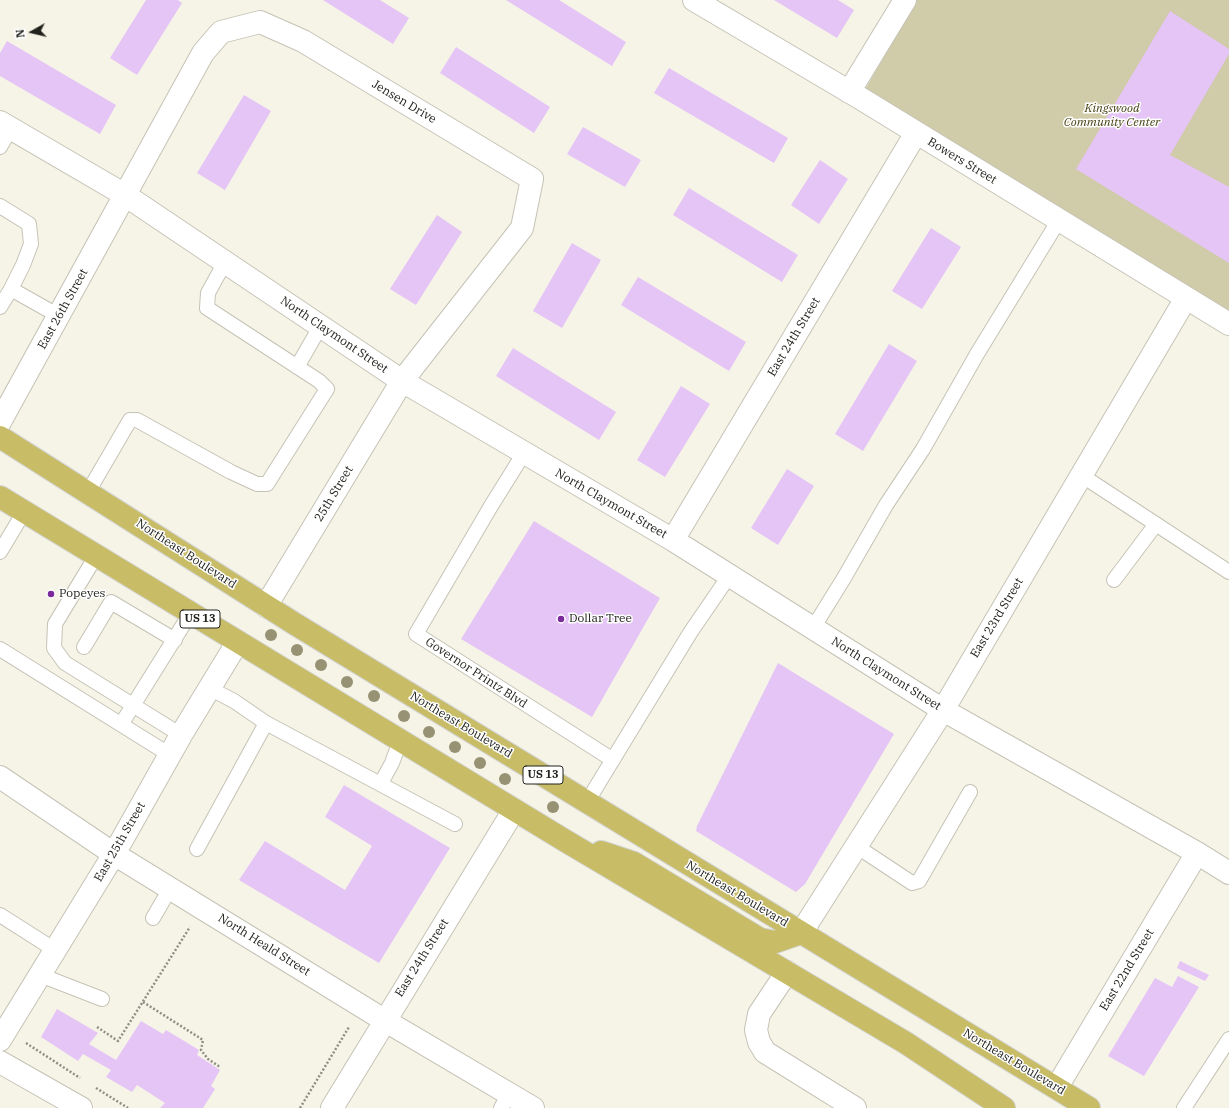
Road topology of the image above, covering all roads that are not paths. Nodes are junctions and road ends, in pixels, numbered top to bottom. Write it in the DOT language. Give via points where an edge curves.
graph roads {
  1 [pos="694,0"];
  2 [pos="905,0"];
  3 [pos="849,92"];
  4 [pos="6,125"];
  5 [pos="916,133"];
  6 [pos="0,147"];
  7 [pos="125,195"];
  8 [pos="0,206"];
  9 [pos="1059,220"];
  10 [pos="225,262"];
  11 [pos="11,289"];
  12 [pos="1186,298"];
  13 [pos="0,307"];
  14 [pos="59,316"];
  15 [pos="1229,324"];
  16 [pos="320,327"];
  17 [pos="297,367"];
  18 [pos="402,381"];
  19 [pos="0,422"];
  20 [pos="0,437"];
  21 [pos="524,453"];
  22 [pos="1081,475"];
  23 [pos="88,492"];
  24 [pos="0,497"];
  25 [pos="24,512"];
  26 [pos="1156,524"];
  27 [pos="673,540"];
  28 [pos="0,552"];
  29 [pos="96,556"];
  30 [pos="1229,572"];
  31 [pos="729,576"];
  32 [pos="1114,580"];
  33 [pos="266,606"];
  34 [pos="190,614"];
  35 [pos="813,628"];
  36 [pos="175,640"];
  37 [pos="237,643"];
  38 [pos="84,647"];
  39 [pos="0,649"];
  40 [pos="209,688"];
  41 [pos="133,706"];
  42 [pos="943,710"];
  43 [pos="122,723"];
  44 [pos="266,723"];
  45 [pos="181,735"];
  46 [pos="400,741"];
  47 [pos="170,754"];
  48 [pos="612,760"];
  49 [pos="0,777"];
  50 [pos="381,783"];
  51 [pos="970,792"];
  52 [pos="587,802"];
  53 [pos="514,810"];
  54 [pos="455,824"];
  55 [pos="564,840"];
  56 [pos="856,846"];
  57 [pos="197,849"];
  58 [pos="1197,853"];
  59 [pos="114,854"];
  60 [pos="1229,873"];
  61 [pos="171,888"];
  62 [pos="156,913"];
  63 [pos="0,916"];
  64 [pos="801,933"];
  65 [pos="55,950"];
  66 [pos="787,972"];
  67 [pos="40,975"];
  68 [pos="102,999"];
  69 [pos="384,1020"];
  70 [pos="1229,1039"];
  71 [pos="0,1040"];
  72 [pos="0,1062"];
  73 [pos="1057,1087"];
  74 [pos="505,1101"];
  75 [pos="81,1108"];
  76 [pos="332,1108"];
  77 [pos="532,1108"];
  78 [pos="855,1108"];
  79 [pos="1004,1108"];
  80 [pos="1089,1108"];
  81 [pos="1184,1108"];
  1 -- 3 [label="street, Bowers Street"];
  2 -- 3 [label="street"];
  3 -- 5 [label="street, Bowers Street"];
  4 -- 6 [label="lane"];
  4 -- 7 [label="street, North Claymont Street"];
  5 -- 9 [label="street, Bowers Street"];
  5 -- 27 [label="street, East 24th Street"];
  7 -- 10 [label="street, North Claymont Street"];
  7 -- 14 [label="street, East 26th Street"];
  7 -- 18 [label="street, Jensen Drive" via="203,53 221,32 260,22 303,41 532,179 522,228"];
  8 -- 11 [label="lane" via="29,224 31,244"];
  9 -- 12 [label="street, Bowers Street"];
  9 -- 35 [label="lane"];
  10 -- 16 [label="street, North Claymont Street"];
  10 -- 17 [label="lane" via="208,293 207,308"];
  11 -- 13 [label="lane"];
  11 -- 14 [label="lane"];
  12 -- 15 [label="street, Bowers Street"];
  12 -- 22 [label="street, East 23rd Street"];
  14 -- 19 [label="street, East 26th Street"];
  16 -- 17 [label="lane"];
  16 -- 18 [label="street, North Claymont Street"];
  17 -- 23 [label="lane" via="327,388 267,484 257,484 231,472 137,420 130,420"];
  18 -- 21 [label="street, North Claymont Street"];
  18 -- 33 [label="street, 25th Street"];
  20 -- 23 [label="main road, Northeast Boulevard / US 13"];
  21 -- 27 [label="street, North Claymont Street"];
  21 -- 48 [label="lane, Governor Printz Blvd" via="416,634"];
  22 -- 26 [label="lane"];
  22 -- 42 [label="street, East 23rd Street"];
  23 -- 33 [label="main road, Northeast Boulevard / US 13"];
  24 -- 25 [label="main road, US 13"];
  25 -- 28 [label="lane"];
  25 -- 29 [label="main road, US 13"];
  26 -- 30 [label="lane"];
  26 -- 32 [label="lane"];
  27 -- 31 [label="street, North Claymont Street"];
  29 -- 34 [label="main road, US 13"];
  29 -- 41 [label="lane" via="55,624 54,648 65,663"];
  31 -- 35 [label="street, North Claymont Street"];
  31 -- 48 [label="lane" via="690,632"];
  33 -- 52 [label="main road, Northeast Boulevard / US 13"];
  34 -- 36 [label="lane"];
  34 -- 37 [label="main road, US 13"];
  35 -- 42 [label="street, North Claymont Street"];
  36 -- 38 [label="lane" via="111,602"];
  36 -- 41 [label="lane"];
  37 -- 40 [label="street, East 25th Street"];
  37 -- 46 [label="main road, US 13"];
  39 -- 43 [label="lane"];
  40 -- 44 [label="lane" via="234,700"];
  40 -- 45 [label="street, East 25th Street"];
  41 -- 43 [label="lane"];
  41 -- 45 [label="lane"];
  42 -- 56 [label="street, East 23rd Street"];
  42 -- 58 [label="street, North Claymont Street"];
  43 -- 47 [label="lane"];
  44 -- 50 [label="lane"];
  44 -- 57 [label="lane"];
  45 -- 47 [label="street, East 25th Street"];
  46 -- 50 [label="lane"];
  46 -- 53 [label="main road, US 13"];
  47 -- 59 [label="street, East 25th Street"];
  48 -- 52 [label="lane"];
  49 -- 59 [label="street, North Heald Street"];
  50 -- 54 [label="lane"];
  51 -- 56 [label="lane" via="919,881 912,883"];
  52 -- 64 [label="main road, Northeast Boulevard / US 13"];
  53 -- 55 [label="main road, US 13"];
  53 -- 69 [label="street, East 24th Street"];
  55 -- 64 [label="main road" via="634,863 760,939 775,942"];
  55 -- 66 [label="main road, US 13"];
  56 -- 64 [label="street, East 23rd Street"];
  58 -- 60 [label="street, North Claymont Street"];
  58 -- 73 [label="street, East 22nd Street"];
  59 -- 61 [label="street, North Heald Street"];
  59 -- 65 [label="street, East 25th Street"];
  61 -- 62 [label="lane"];
  61 -- 69 [label="street, North Heald Street"];
  63 -- 65 [label="lane"];
  64 -- 73 [label="main road, Northeast Boulevard / US 13"];
  65 -- 67 [label="street, East 25th Street"];
  66 -- 78 [label="street" via="759,1014 756,1030 759,1042 765,1052"];
  66 -- 79 [label="main road, US 13" via="906,1043"];
  67 -- 68 [label="lane"];
  67 -- 71 [label="street, East 25th Street"];
  69 -- 74 [label="street, North Heald Street"];
  69 -- 76 [label="street, East 24th Street"];
  70 -- 81 [label="lane"];
  72 -- 75 [label="street"];
  73 -- 80 [label="main road, Northeast Boulevard / US 13"];
  74 -- 77 [label="street, North Heald Street"];
}
